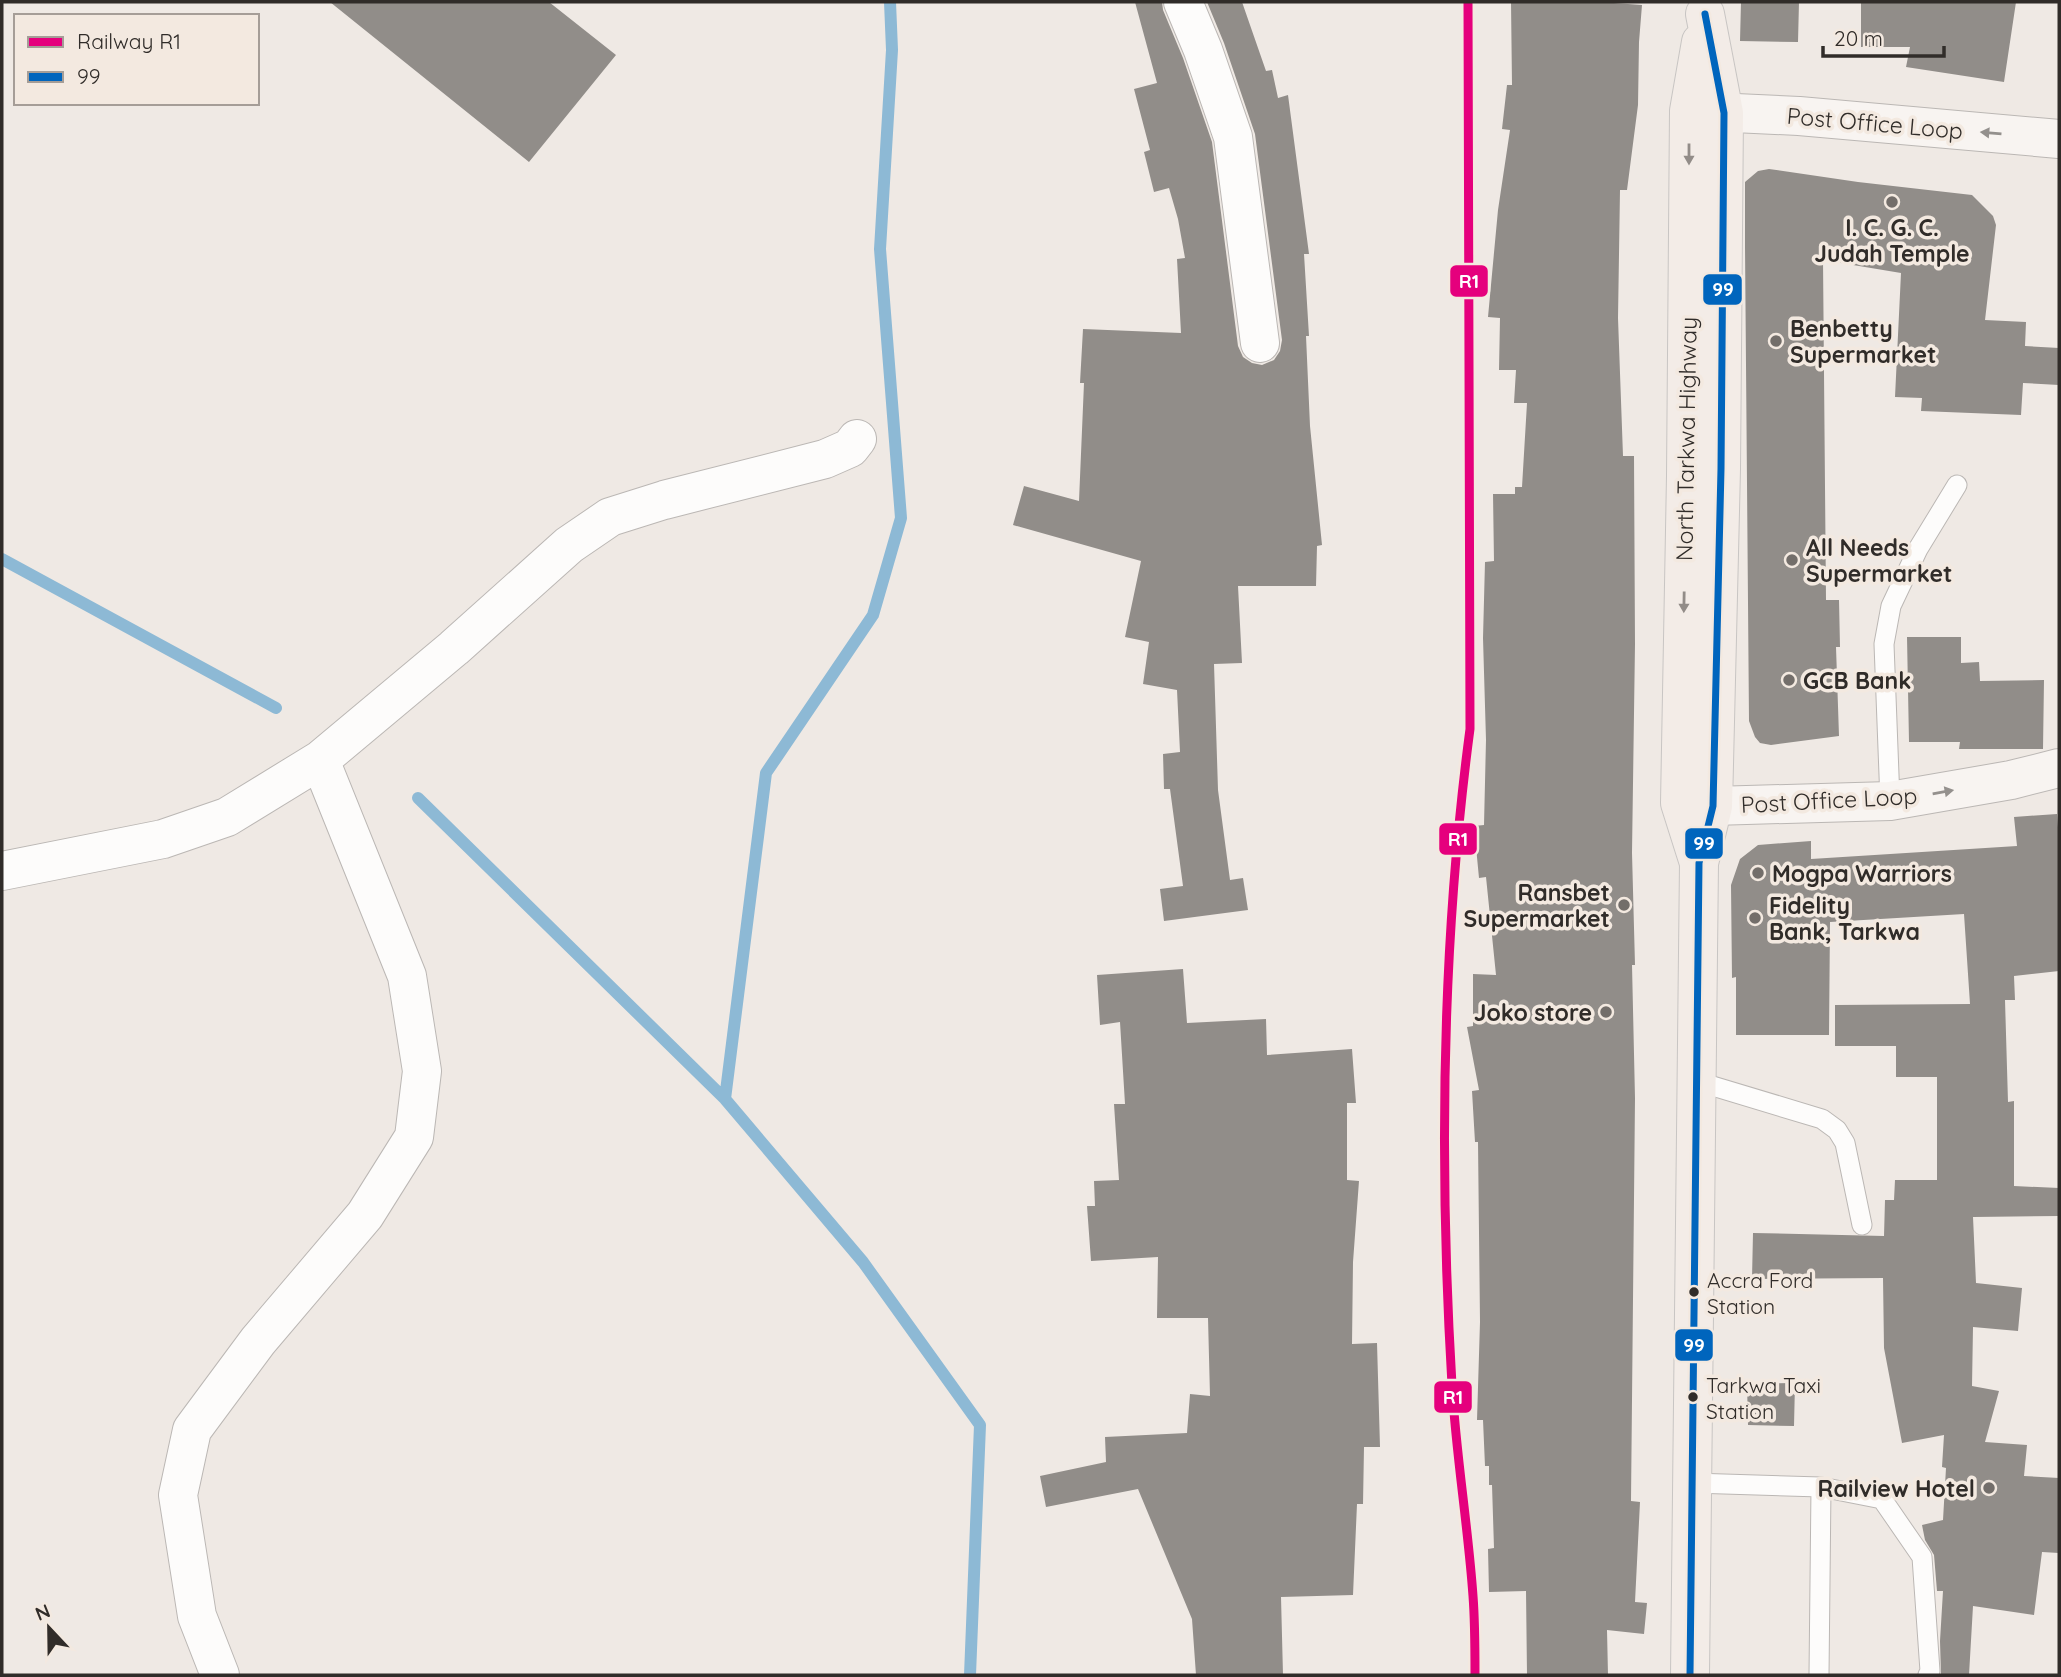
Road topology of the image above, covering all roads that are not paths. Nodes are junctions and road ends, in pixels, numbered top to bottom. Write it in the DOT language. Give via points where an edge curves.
graph roads {
  1 [pos="1183,2"];
  2 [pos="1706,8"];
  3 [pos="1707,112"];
  4 [pos="2059,134"];
  5 [pos="2059,139"];
  6 [pos="1260,343"];
  7 [pos="857,439"];
  8 [pos="1957,485"];
  9 [pos="320,760"];
  10 [pos="2059,768"];
  11 [pos="1890,801"];
  12 [pos="1696,804"];
  13 [pos="2,871"];
  14 [pos="1696,1081"];
  15 [pos="1862,1225"];
  16 [pos="1692,1483"];
  17 [pos="1821,1487"];
  18 [pos="220,1675"];
  19 [pos="1690,1675"];
  20 [pos="1819,1675"];
  21 [pos="1928,1675"];
  1 -- 6 [label="street" via="1233,137"];
  2 -- 3 [label="main road, North Tarkwa Highway"];
  5 -- 3 [label="street, Post Office Loop, one-way"];
  3 -- 12 [label="main road, North Tarkwa Highway" via="1721,469"];
  4 -- 5 [label="street"];
  7 -- 9 [label="street" via="850,448 825,459 610,517 569,545"];
  8 -- 11 [label="lane" via="1917,549 1891,606 1884,644"];
  9 -- 13 [label="street" via="227,817 188,831"];
  9 -- 18 [label="street" via="407,975 422,1072 414,1137 365,1215 258,1341 191,1430 178,1495 197,1616"];
  11 -- 10 [label="street, Post Office Loop, one-way"];
  11 -- 12 [label="street, Post Office Loop"];
  12 -- 14 [label="main road, North Tarkwa Highway"];
  14 -- 15 [label="lane" via="1822,1119 1837,1130 1845,1143"];
  14 -- 16 [label="main road, North Tarkwa Highway"];
  16 -- 17 [label="lane"];
  16 -- 19 [label="main road, North Tarkwa Highway"];
  17 -- 20 [label="lane"];
  17 -- 21 [label="lane" via="1882,1499 1922,1557"];
}
